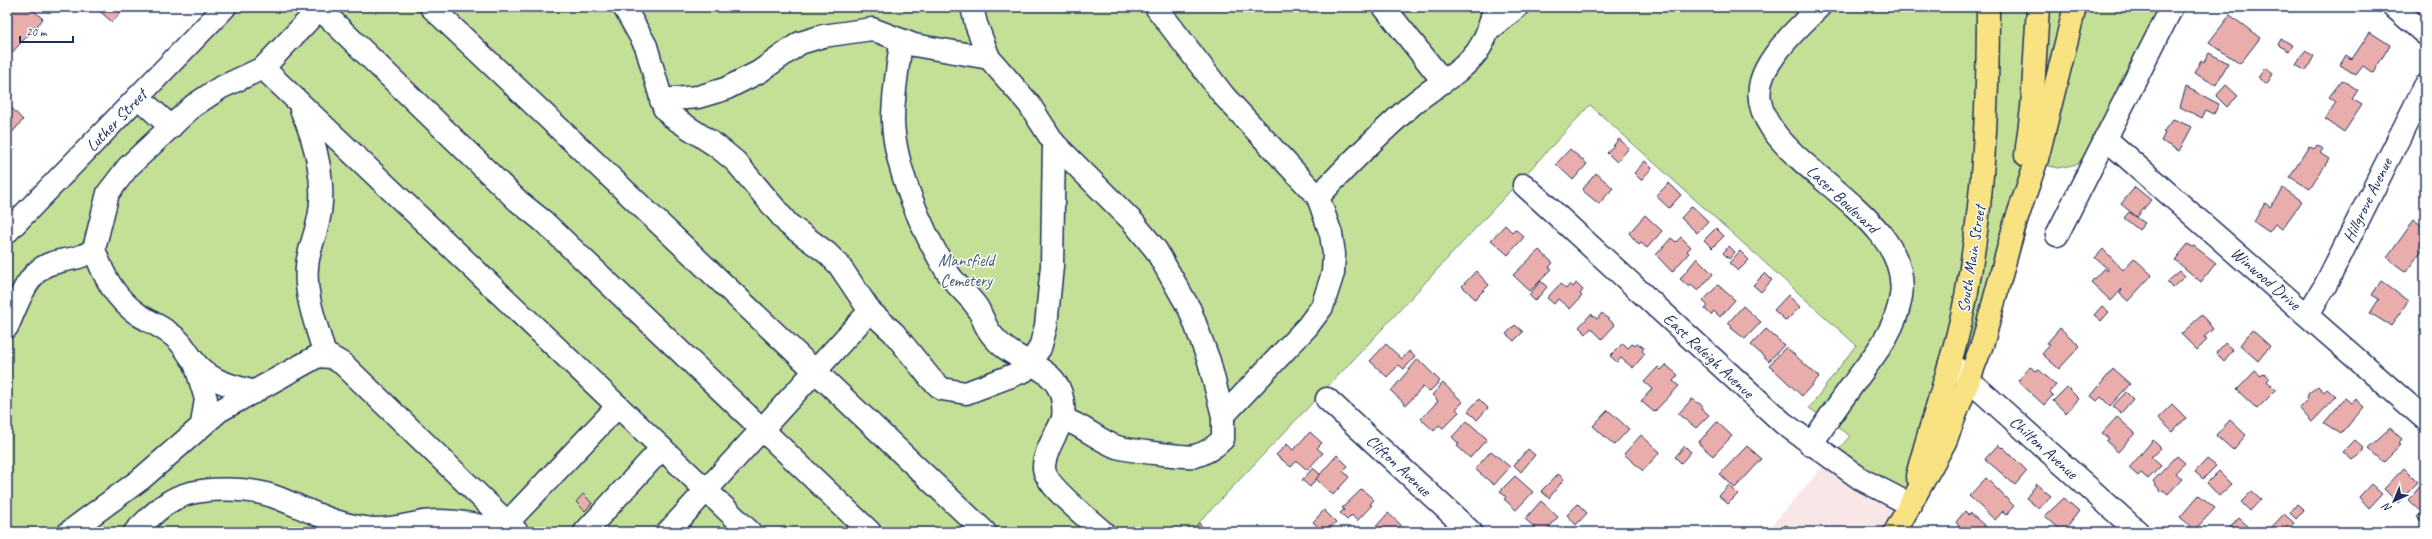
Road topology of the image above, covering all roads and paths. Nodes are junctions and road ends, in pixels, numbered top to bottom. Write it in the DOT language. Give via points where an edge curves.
graph roads {
  1 [pos="225,7"];
  2 [pos="431,7"];
  3 [pos="624,7"];
  4 [pos="972,7"];
  5 [pos="1156,7"];
  6 [pos="1384,7"];
  7 [pos="1494,7"];
  8 [pos="1517,7"];
  9 [pos="1819,7"];
  10 [pos="1988,7"];
  11 [pos="2038,7"];
  12 [pos="2075,7"];
  13 [pos="2172,7"];
  14 [pos="2394,7"];
  15 [pos="320,8"];
  16 [pos="1489,30"];
  17 [pos="2425,34"];
  18 [pos="901,42"];
  19 [pos="990,58"];
  20 [pos="263,68"];
  21 [pos="1443,81"];
  22 [pos="2425,86"];
  23 [pos="138,97"];
  24 [pos="661,100"];
  25 [pos="298,101"];
  26 [pos="171,127"];
  27 [pos="2105,138"];
  28 [pos="1054,143"];
  29 [pos="1524,185"];
  30 [pos="1318,197"];
  31 [pos="2014,227"];
  32 [pos="7,232"];
  33 [pos="2057,234"];
  34 [pos="94,249"];
  35 [pos="870,311"];
  36 [pos="2308,314"];
  37 [pos="7,327"];
  38 [pos="325,356"];
  39 [pos="194,362"];
  40 [pos="1950,363"];
  41 [pos="1029,364"];
  42 [pos="815,370"];
  43 [pos="1969,378"];
  44 [pos="255,392"];
  45 [pos="1327,399"];
  46 [pos="618,406"];
  47 [pos="1223,416"];
  48 [pos="1064,419"];
  49 [pos="2425,419"];
  50 [pos="202,424"];
  51 [pos="762,430"];
  52 [pos="1811,445"];
  53 [pos="662,448"];
  54 [pos="706,490"];
  55 [pos="1909,504"];
  56 [pos="101,507"];
  57 [pos="509,529"];
  58 [pos="378,530"];
  59 [pos="2132,530"];
  60 [pos="69,532"];
  61 [pos="95,532"];
  62 [pos="135,532"];
  63 [pos="585,532"];
  64 [pos="668,532"];
  65 [pos="750,532"];
  66 [pos="870,532"];
  67 [pos="985,532"];
  68 [pos="1103,532"];
  69 [pos="1471,532"];
  70 [pos="1895,532"];
  1 -- 23 [label="street, Luther Street"];
  2 -- 42 [label="street"];
  3 -- 24 [label="street" via="646,46"];
  4 -- 19 [label="street"];
  5 -- 30 [label="street" via="1224,96"];
  6 -- 21 [label="street"];
  7 -- 16 [label="street"];
  8 -- 16 [label="street"];
  9 -- 52 [label="street, Laser Boulevard" via="1786,40 1765,70 1760,90 1762,109 1768,124 1782,142 1859,210 1881,233 1895,257 1900,274 1901,294 1891,329"];
  10 -- 40 [label="highway, South Main Street" via="1984,176 1967,292"];
  11 -- 31 [label="highway" via="2032,108"];
  12 -- 31 [label="highway" via="2037,159"];
  13 -- 27 [label="street"];
  14 -- 17 [label="street"];
  15 -- 20 [label="street"];
  15 -- 51 [label="street" via="518,201 543,221"];
  16 -- 21 [label="street" via="1476,52 1462,68"];
  18 -- 19 [label="street"];
  18 -- 24 [label="street" via="872,29 823,36 800,43 759,72 725,89 698,97"];
  18 -- 41 [label="street" via="894,112 895,141 903,173 918,212 946,271 978,308 989,331 997,341"];
  19 -- 28 [label="street" via="1029,104"];
  20 -- 25 [label="street"];
  20 -- 26 [label="street" via="209,95"];
  21 -- 30 [label="street" via="1414,103"];
  22 -- 36 [label="street, Hillgrove Avenue" via="2325,286"];
  23 -- 26 [label="street"];
  23 -- 32 [label="street, Luther Street"];
  24 -- 35 [label="street" via="671,116 736,162 788,224 835,261"];
  25 -- 38 [label="street" via="309,125 320,175 319,221 307,266 307,281 309,299"];
  25 -- 46 [label="street"];
  26 -- 34 [label="street" via="115,180 108,193"];
  27 -- 33 [label="street"];
  27 -- 36 [label="street, Winwood Drive"];
  28 -- 41 [label="street" via="1054,227 1048,304 1040,348"];
  28 -- 47 [label="street" via="1133,222 1156,250 1190,310 1209,361"];
  29 -- 52 [label="street, East Raleigh Avenue" via="1783,423"];
  30 -- 47 [label="street" via="1331,234 1334,254 1333,273 1322,307 1307,328"];
  31 -- 43 [label="highway, South Main Street" via="1995,301"];
  34 -- 37 [label="street" via="78,259 40,269 23,293"];
  34 -- 39 [label="street" via="109,284 122,300 138,314 177,339"];
  35 -- 41 [label="street" via="894,333 931,380 942,389 966,393 1016,375 1024,371"];
  35 -- 42 [label="street"];
  36 -- 49 [label="street, Winwood Drive"];
  38 -- 44 [label="street" via="318,356 294,368"];
  38 -- 57 [label="street" via="343,364"];
  39 -- 44 [label="street" via="213,379"];
  39 -- 50 [label="street" via="206,399"];
  40 -- 43 [label="street, Chilton Avenue"];
  40 -- 55 [label="highway, South Main Street"];
  41 -- 48 [label="street" via="1054,378 1065,402"];
  42 -- 51 [label="street"];
  42 -- 67 [label="street"];
  43 -- 55 [label="highway, South Main Street" via="1945,442"];
  43 -- 59 [label="street, Chilton Avenue"];
  44 -- 50 [label="street" via="219,411"];
  45 -- 69 [label="street, Clifton Avenue"];
  46 -- 53 [label="street"];
  46 -- 57 [label="street"];
  47 -- 48 [label="street" via="1223,439 1216,447 1194,456 1133,451 1117,447 1080,424"];
  48 -- 68 [label="street" via="1047,456 1045,475"];
  50 -- 56 [label="street" via="142,479"];
  51 -- 54 [label="street"];
  51 -- 66 [label="street"];
  52 -- 55 [label="street, East Raleigh Avenue" via="1861,479"];
  53 -- 54 [label="street"];
  53 -- 63 [label="street"];
  54 -- 64 [label="street"];
  54 -- 65 [label="street"];
  55 -- 70 [label="highway, South Main Street"];
  56 -- 60 [label="street"];
  56 -- 61 [label="street"];
  57 -- 58 [label="street" via="446,521"];
  58 -- 62 [label="street" via="335,522 277,498 254,492 211,490 170,501"];
}
